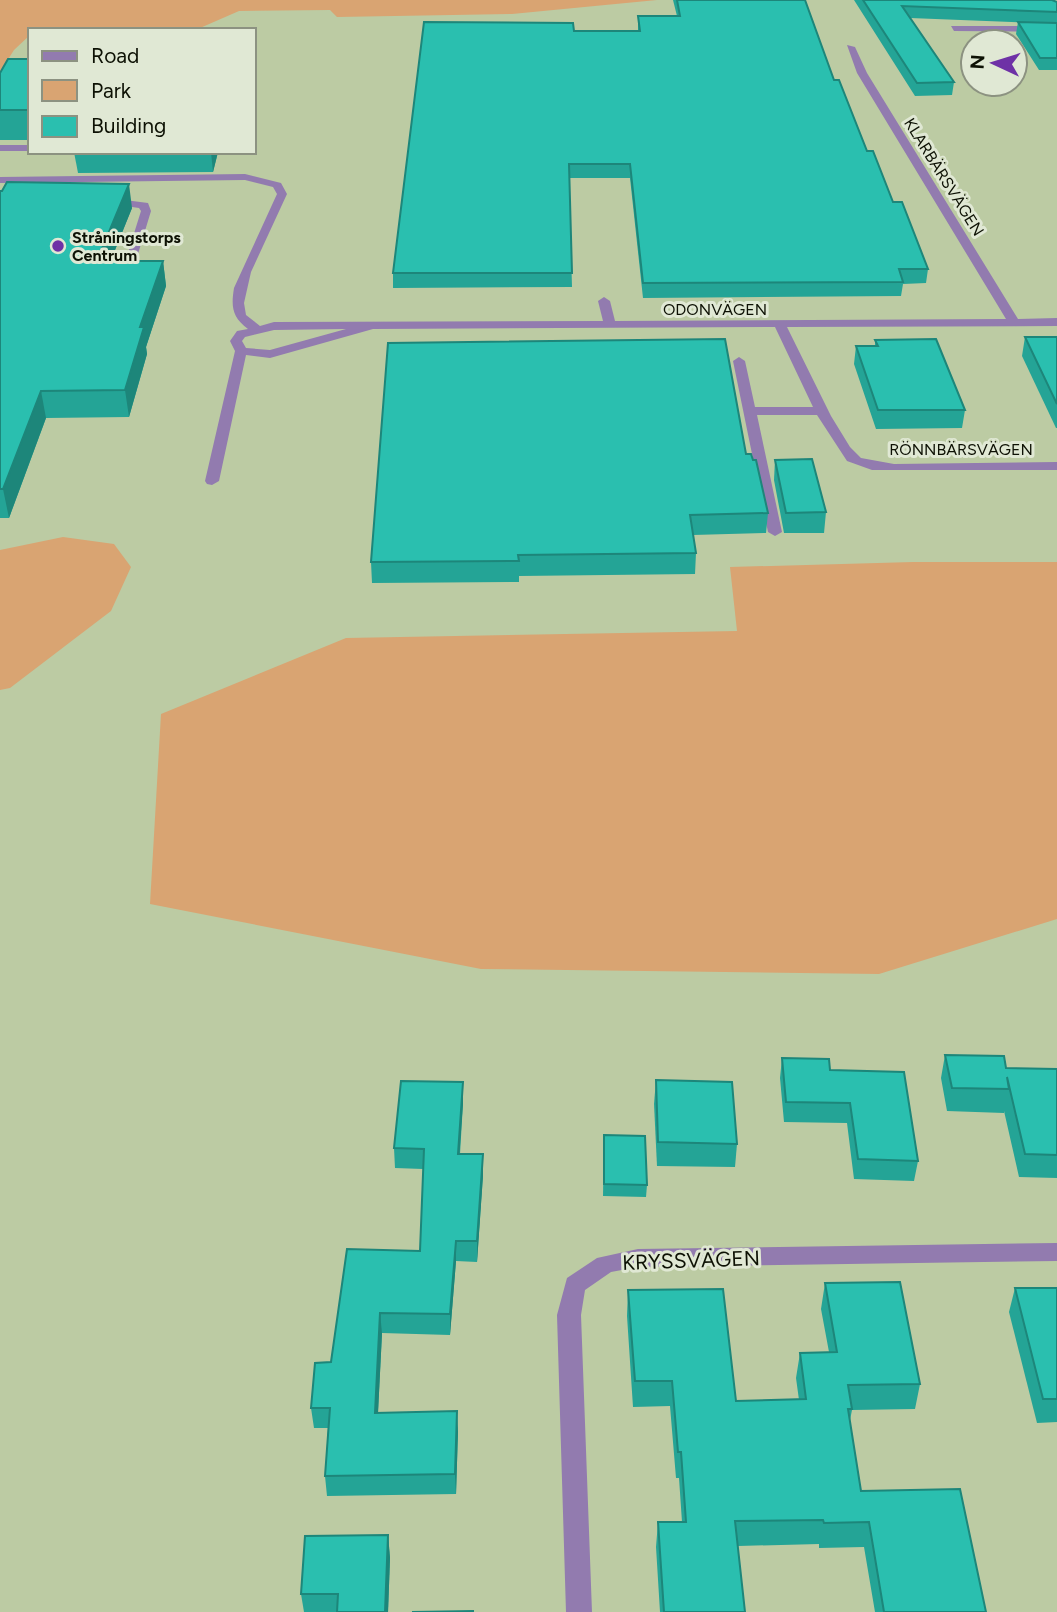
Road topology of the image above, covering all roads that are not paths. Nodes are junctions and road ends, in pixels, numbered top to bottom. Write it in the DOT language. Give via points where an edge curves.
graph roads {
  1 [pos="954,28"];
  2 [pos="1057,29"];
  3 [pos="850,47"];
  4 [pos="0,148"];
  5 [pos="28,148"];
  6 [pos="0,180"];
  7 [pos="101,201"];
  8 [pos="127,275"];
  9 [pos="604,301"];
  10 [pos="1014,322"];
  11 [pos="1057,322"];
  12 [pos="780,324"];
  13 [pos="610,325"];
  14 [pos="374,326"];
  15 [pos="256,329"];
  16 [pos="241,351"];
  17 [pos="739,361"];
  18 [pos="751,411"];
  19 [pos="824,411"];
  20 [pos="1057,466"];
  21 [pos="212,481"];
  22 [pos="775,532"];
  23 [pos="1057,1252"];
  24 [pos="579,1612"];
  1 -- 2 [label="street"];
  3 -- 10 [label="street, KLARBÄRSVÄGEN"];
  4 -- 5 [label="street"];
  6 -- 15 [label="street" via="245,177 277,185 282,194 277,212 257,247 237,301 240,316"];
  7 -- 8 [label="street" via="144,205"];
  9 -- 13 [label="street"];
  10 -- 11 [label="street, ODONVÄGEN"];
  10 -- 12 [label="street, ODONVÄGEN"];
  12 -- 13 [label="street, ODONVÄGEN"];
  12 -- 19 [label="street, RÖNNBÄRSVÄGEN"];
  13 -- 14 [label="street, ODONVÄGEN"];
  14 -- 15 [label="street, ODONVÄGEN"];
  14 -- 16 [label="street, ODONVÄGEN" via="270,354"];
  15 -- 16 [label="street" via="236,341"];
  16 -- 21 [label="street"];
  17 -- 18 [label="street"];
  18 -- 19 [label="street"];
  18 -- 22 [label="street"];
  19 -- 20 [label="street, RÖNNBÄRSVÄGEN" via="852,458 868,465"];
  23 -- 24 [label="street, KRYSSVÄGEN" via="638,1258 605,1264 575,1285 569,1315"];
}
